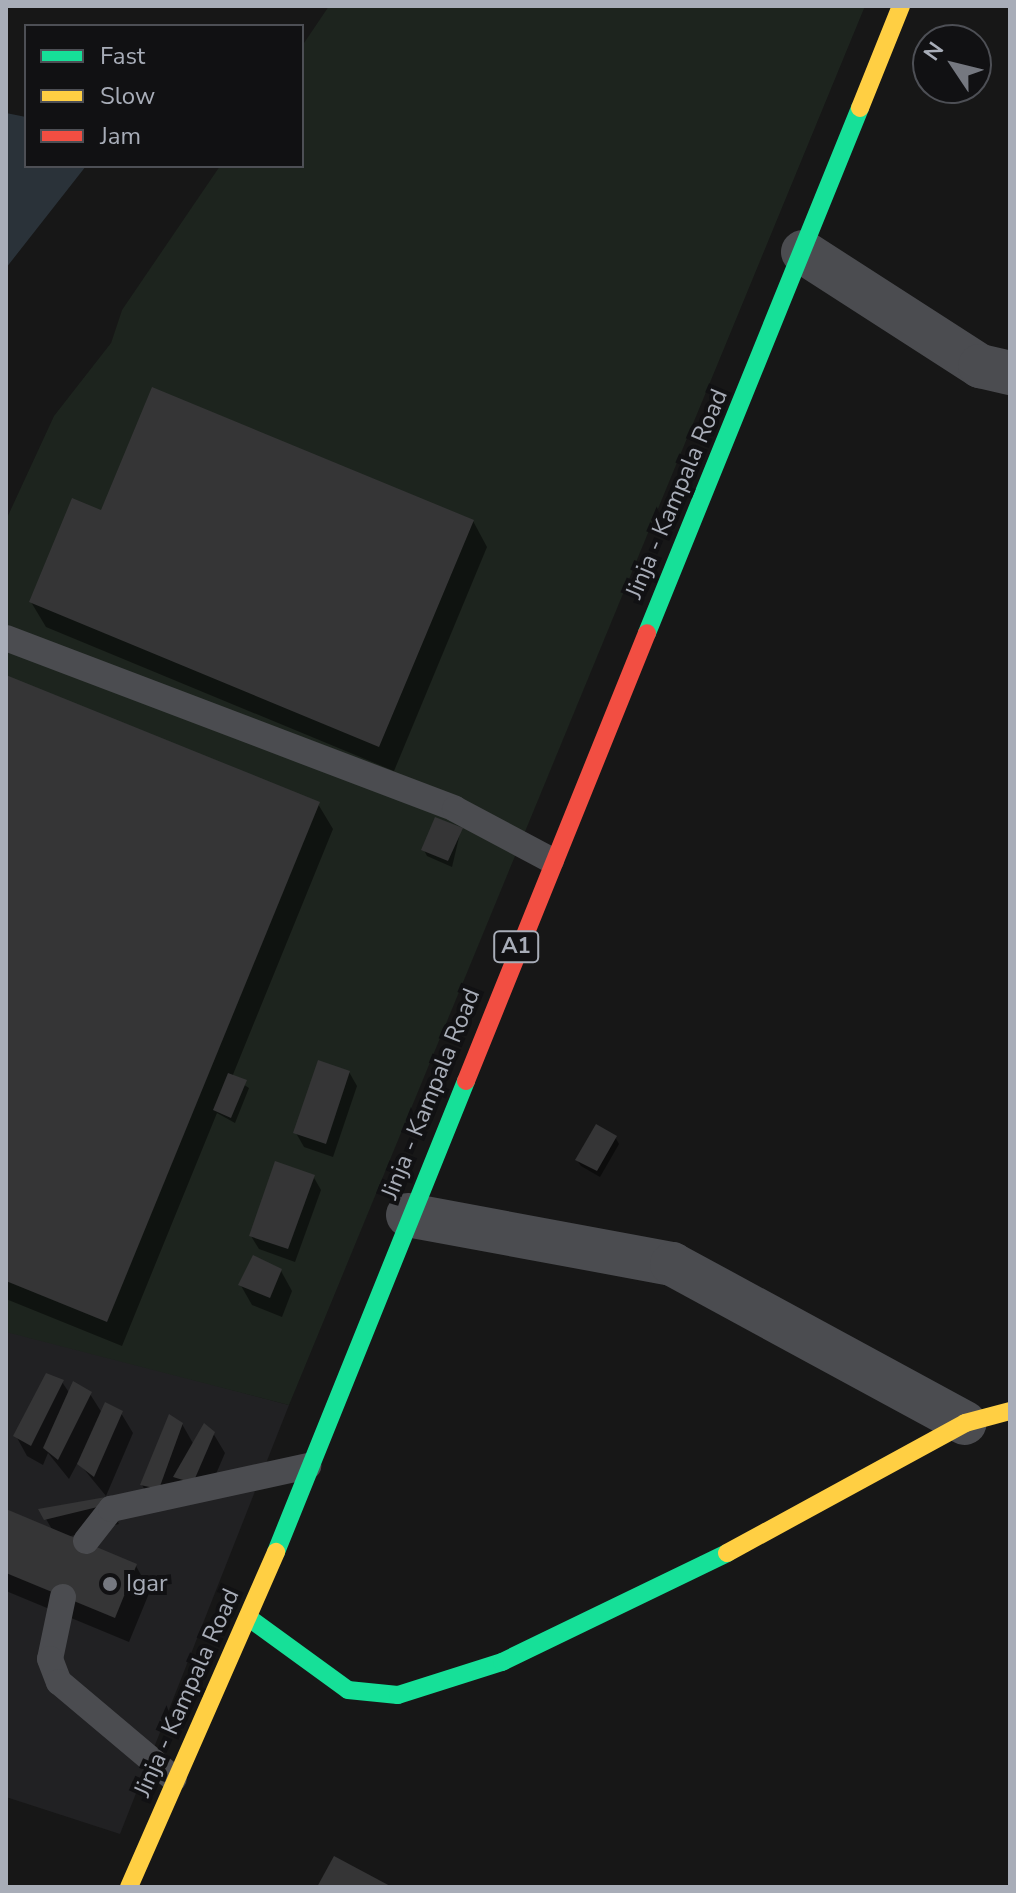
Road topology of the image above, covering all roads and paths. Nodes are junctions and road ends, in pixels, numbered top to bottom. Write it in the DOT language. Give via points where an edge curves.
graph roads {
  1 [pos="901,6"];
  2 [pos="803,252"];
  3 [pos="1010,373"];
  4 [pos="6,638"];
  5 [pos="551,860"];
  6 [pos="408,1215"];
  7 [pos="1010,1411"];
  8 [pos="965,1423"];
  9 [pos="308,1466"];
  10 [pos="86,1541"];
  11 [pos="63,1597"];
  12 [pos="249,1618"];
  13 [pos="174,1779"];
  14 [pos="129,1887"];
  1 -- 2 [label="main road, Jinja - Kampala Road / A1"];
  2 -- 3 [label="street" via="980,366"];
  2 -- 5 [label="main road, Jinja - Kampala Road / A1"];
  4 -- 5 [label="lane" via="455,809"];
  5 -- 6 [label="main road, Jinja - Kampala Road / A1"];
  6 -- 8 [label="street" via="672,1264"];
  6 -- 9 [label="main road, Jinja - Kampala Road / A1"];
  7 -- 8 [label="main road"];
  8 -- 12 [label="main road" via="637,1602 502,1662 398,1695 348,1690"];
  9 -- 10 [label="lane" via="111,1509"];
  9 -- 12 [label="main road, Jinja - Kampala Road / A1"];
  11 -- 13 [label="lane" via="50,1659 59,1682"];
  12 -- 13 [label="main road, Jinja - Kampala Road / A1"];
  13 -- 14 [label="main road, Jinja - Kampala Road / A1"];
}
